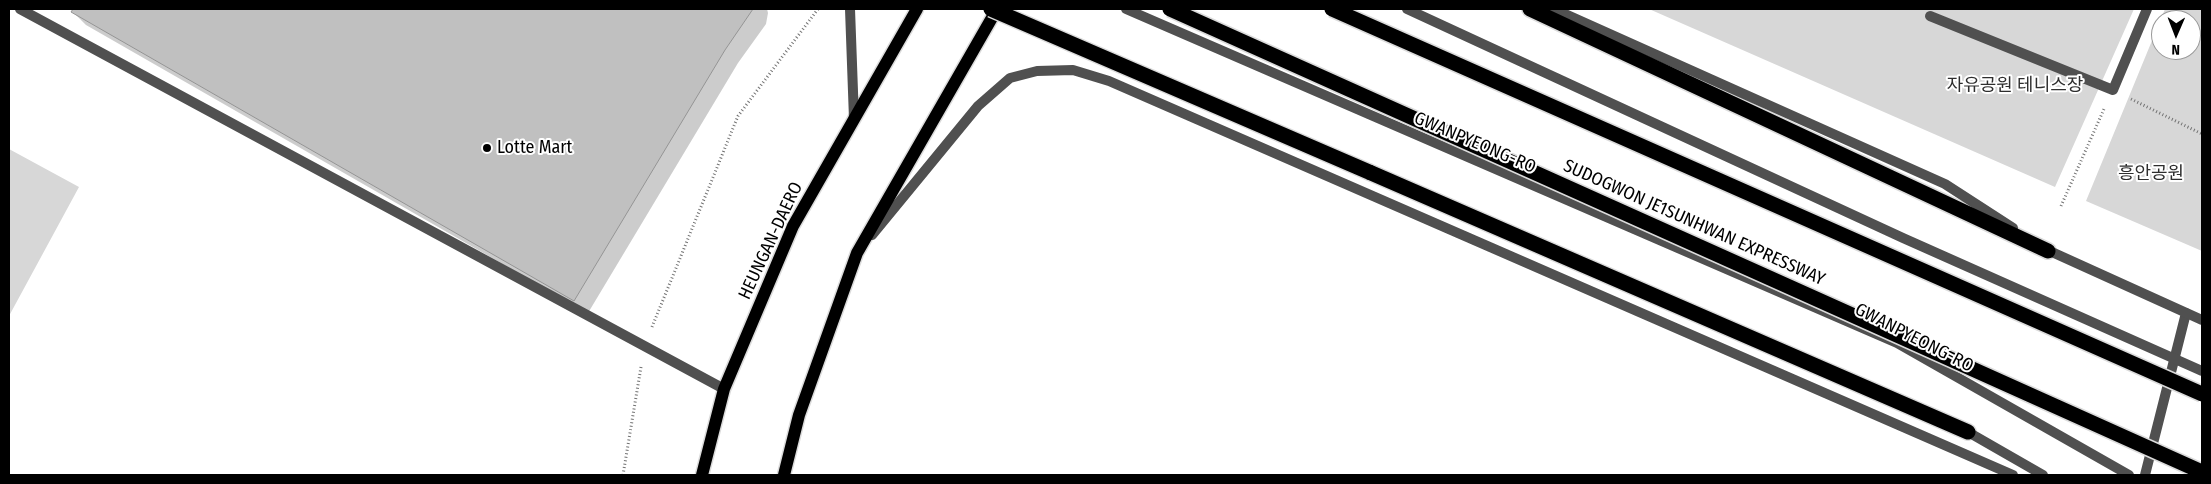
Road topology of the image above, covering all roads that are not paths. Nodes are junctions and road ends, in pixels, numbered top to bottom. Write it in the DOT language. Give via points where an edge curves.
graph roads {
  1 [pos="20,9"];
  2 [pos="850,9"];
  3 [pos="917,9"];
  4 [pos="991,9"];
  5 [pos="997,9"];
  6 [pos="1126,9"];
  7 [pos="1170,9"];
  8 [pos="1332,9"];
  9 [pos="1407,9"];
  10 [pos="1530,9"];
  11 [pos="1554,9"];
  12 [pos="2147,9"];
  13 [pos="1930,16"];
  14 [pos="854,119"];
  15 [pos="2048,251"];
  16 [pos="857,253"];
  17 [pos="2186,313"];
  18 [pos="2202,320"];
  19 [pos="2173,359"];
  20 [pos="2202,371"];
  21 [pos="724,389"];
  22 [pos="2202,394"];
  23 [pos="1968,432"];
  24 [pos="2202,472"];
  25 [pos="702,475"];
  26 [pos="784,475"];
  27 [pos="2013,475"];
  28 [pos="2043,475"];
  29 [pos="2129,475"];
  30 [pos="2145,475"];
  1 -- 21 [label="street"];
  2 -- 14 [label="street"];
  3 -- 14 [label="main road, HEUNGAN-DAERO"];
  4 -- 23 [label="highway, bridge"];
  5 -- 16 [label="main road"];
  6 -- 29 [label="street, GWANPYEONG-RO" via="1896,343"];
  7 -- 24 [label="highway, SUDOGWON JE1SUNHWAN EXPRESSWAY, bridge"];
  8 -- 22 [label="highway, bridge"];
  9 -- 19 [label="street"];
  10 -- 15 [label="highway"];
  11 -- 15 [label="street" via="1945,184"];
  12 -- 13 [label="street" via="2112,90"];
  14 -- 21 [label="main road, HEUNGAN-DAERO" via="793,226"];
  15 -- 17 [label="street"];
  16 -- 26 [label="main road" via="799,415"];
  16 -- 27 [label="street" via="978,106 1010,78 1037,71 1073,70 1109,81"];
  17 -- 18 [label="street"];
  17 -- 19 [label="street"];
  19 -- 20 [label="street"];
  19 -- 30 [label="street"];
  21 -- 25 [label="main road, HEUNGAN-DAERO"];
  23 -- 28 [label="street"];
}
